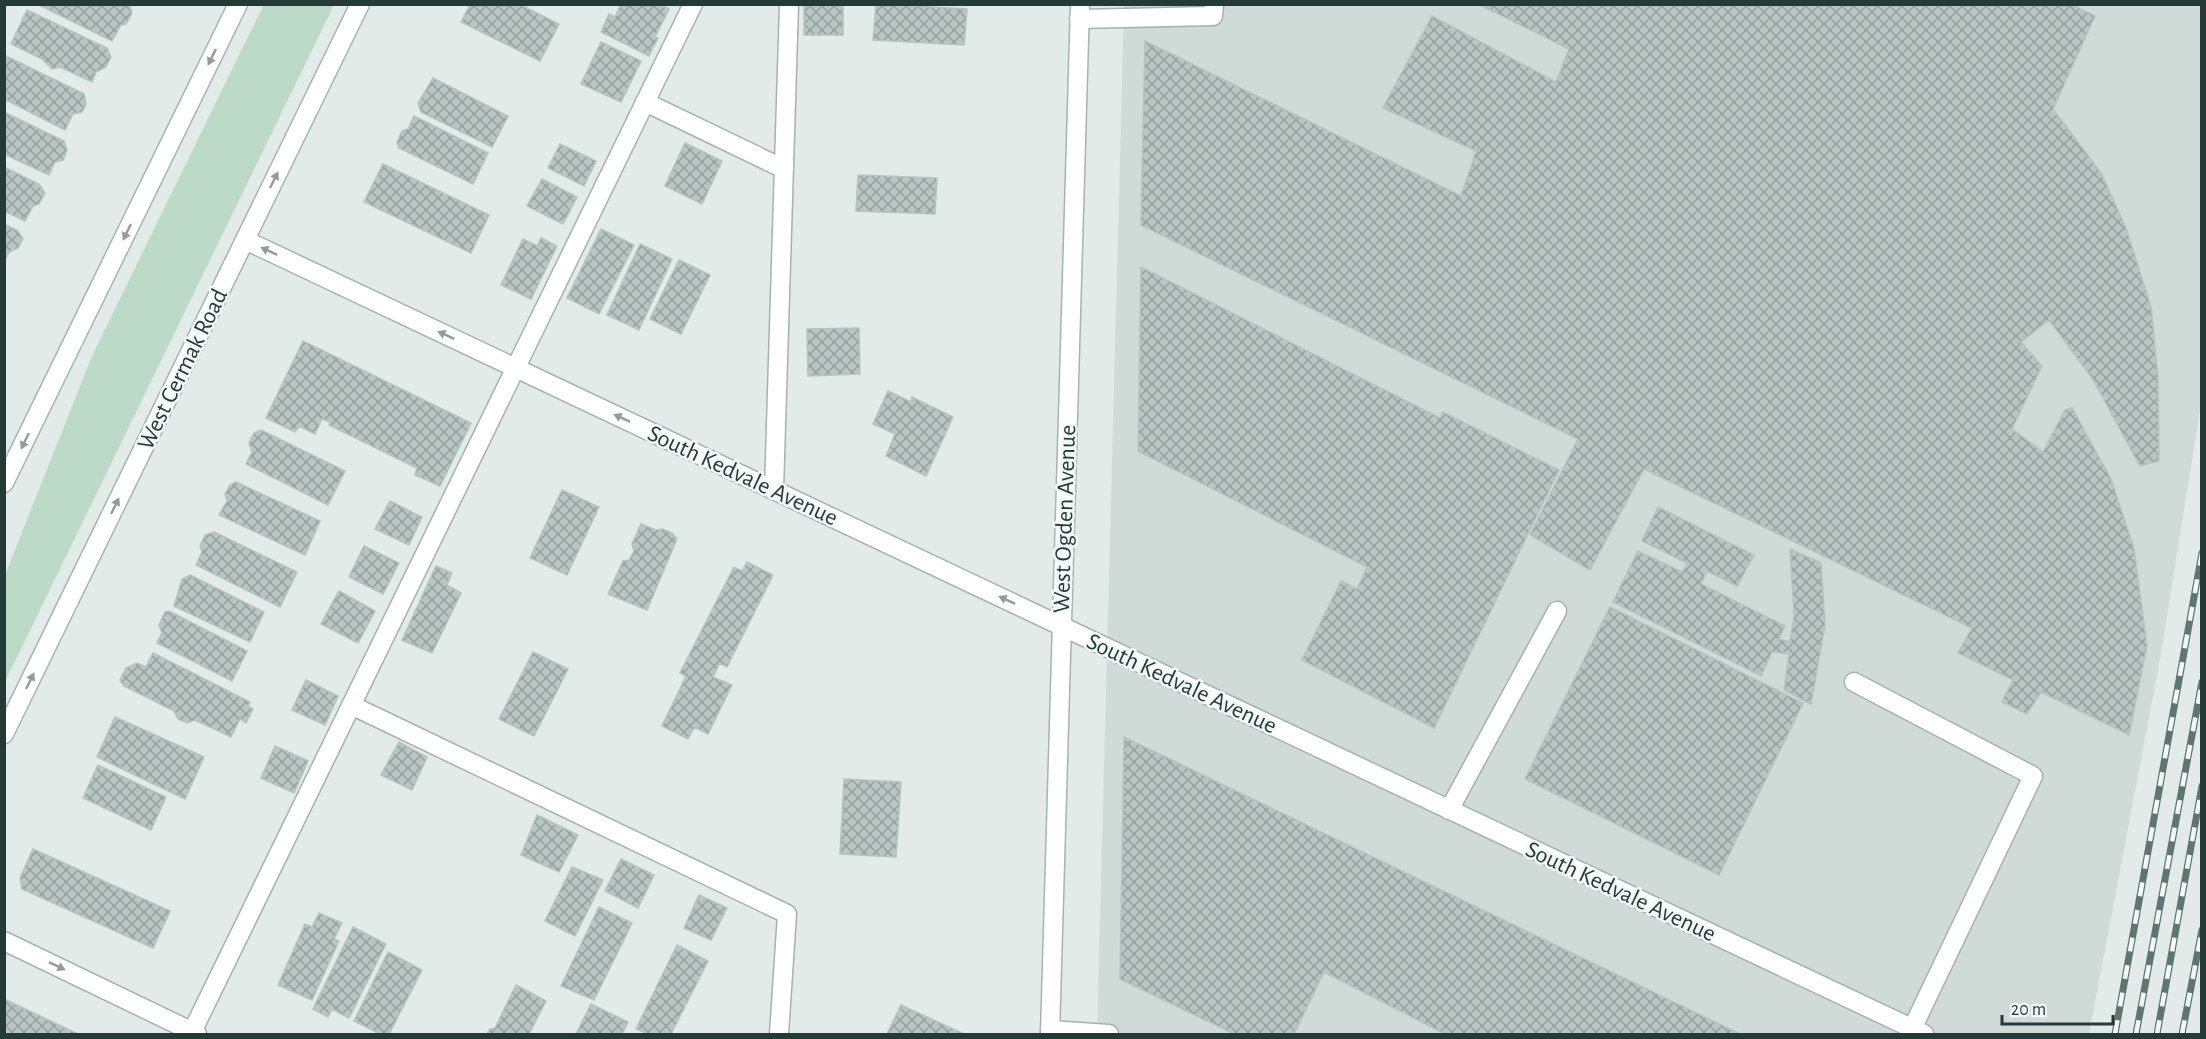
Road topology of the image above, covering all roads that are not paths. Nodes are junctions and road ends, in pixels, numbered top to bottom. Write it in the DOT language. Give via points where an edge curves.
graph roads {
  1 [pos="238,4"];
  2 [pos="360,4"];
  3 [pos="693,4"];
  4 [pos="789,4"];
  5 [pos="1214,4"];
  6 [pos="1080,12"];
  7 [pos="645,102"];
  8 [pos="784,170"];
  9 [pos="245,240"];
  10 [pos="515,368"];
  11 [pos="4,483"];
  12 [pos="774,490"];
  13 [pos="1557,611"];
  14 [pos="1060,625"];
  15 [pos="1854,682"];
  16 [pos="351,705"];
  17 [pos="4,734"];
  18 [pos="1449,810"];
  19 [pos="4,941"];
  20 [pos="186,1032"];
  21 [pos="1050,1032"];
  22 [pos="1918,1032"];
  23 [pos="779,1035"];
  24 [pos="1109,1035"];
  1 -- 11 [label="main road, one-way"];
  9 -- 2 [label="main road, West Cermak Road, one-way"];
  3 -- 7 [label="main road"];
  4 -- 8 [label="main road"];
  5 -- 6 [label="main road" via="1213,16"];
  6 -- 14 [label="main road, West Ogden Avenue"];
  7 -- 8 [label="main road"];
  7 -- 10 [label="main road"];
  8 -- 12 [label="main road"];
  10 -- 9 [label="main road, South Kedvale Avenue, one-way"];
  17 -- 9 [label="main road, West Cermak Road, one-way"];
  12 -- 10 [label="main road, South Kedvale Avenue, one-way"];
  10 -- 16 [label="main road"];
  14 -- 12 [label="main road, South Kedvale Avenue, one-way"];
  13 -- 18 [label="main road"];
  14 -- 18 [label="main road, South Kedvale Avenue"];
  14 -- 21 [label="main road, West Ogden Avenue"];
  15 -- 22 [label="main road" via="2033,776"];
  16 -- 20 [label="main road"];
  16 -- 23 [label="main road" via="787,914"];
  18 -- 22 [label="main road, South Kedvale Avenue"];
  19 -- 20 [label="main road, one-way"];
  21 -- 24 [label="main road"];
}
